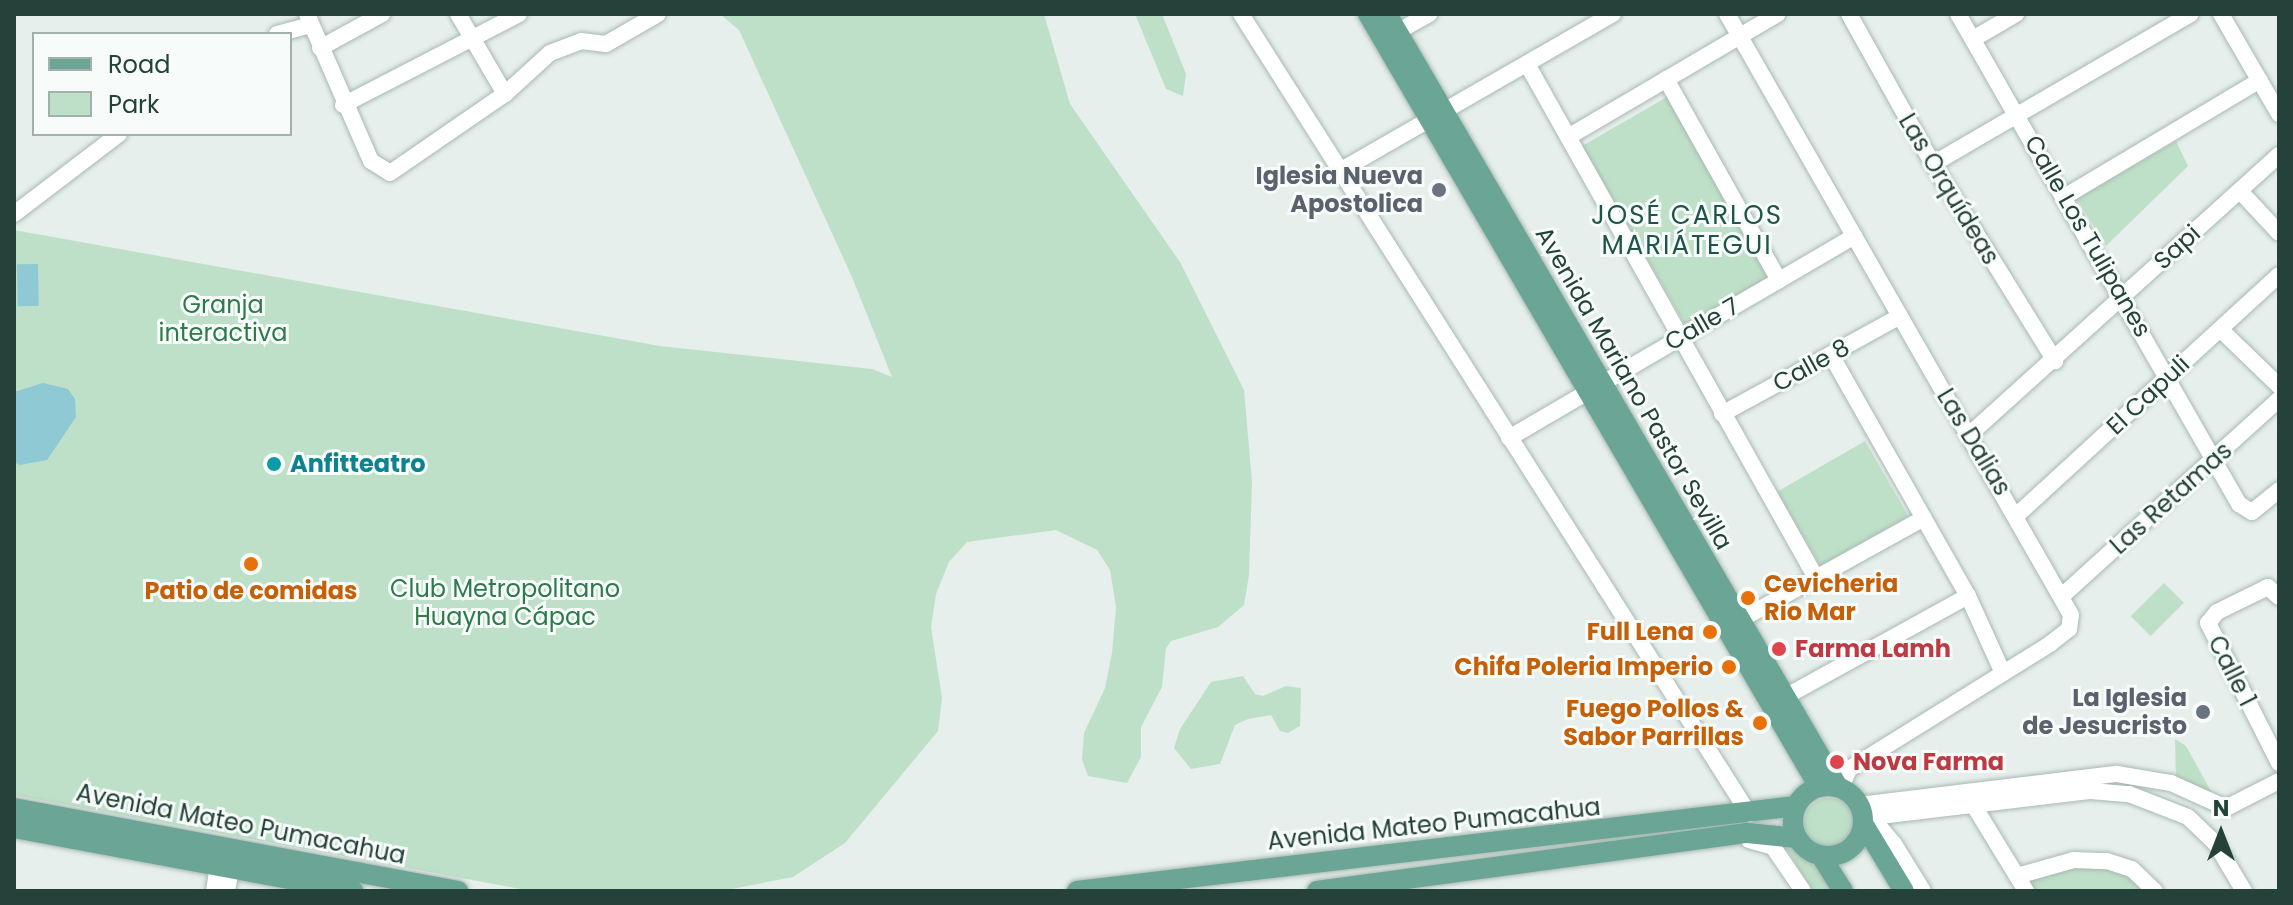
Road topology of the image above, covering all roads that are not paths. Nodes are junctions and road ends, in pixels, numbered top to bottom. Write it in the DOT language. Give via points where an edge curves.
graph roads {
  1 [pos="382,14"];
  2 [pos="458,14"];
  3 [pos="519,14"];
  4 [pos="658,14"];
  5 [pos="1241,14"];
  6 [pos="1368,14"];
  7 [pos="1387,14"];
  8 [pos="1429,14"];
  9 [pos="1613,14"];
  10 [pos="1727,14"];
  11 [pos="1778,14"];
  12 [pos="1849,14"];
  13 [pos="1958,14"];
  14 [pos="2016,14"];
  15 [pos="2191,14"];
  16 [pos="2221,14"];
  17 [pos="309,19"];
  18 [pos="281,32"];
  19 [pos="1397,32"];
  20 [pos="1740,36"];
  21 [pos="472,38"];
  22 [pos="1973,39"];
  23 [pos="320,48"];
  24 [pos="1527,64"];
  25 [pos="1666,79"];
  26 [pos="2260,80"];
  27 [pos="505,94"];
  28 [pos="343,105"];
  29 [pos="2279,114"];
  30 [pos="2017,115"];
  31 [pos="1437,116"];
  32 [pos="116,136"];
  33 [pos="1568,137"];
  34 [pos="2279,155"];
  35 [pos="1933,164"];
  36 [pos="1338,172"];
  37 [pos="2240,191"];
  38 [pos="2064,197"];
  39 [pos="14,214"];
  40 [pos="2279,233"];
  41 [pos="1854,236"];
  42 [pos="2279,275"];
  43 [pos="1779,280"];
  44 [pos="2122,296"];
  45 [pos="1900,316"];
  46 [pos="2220,329"];
  47 [pos="1680,337"];
  48 [pos="1831,355"];
  49 [pos="2055,361"];
  50 [pos="2170,375"];
  51 [pos="2279,386"];
  52 [pos="1593,387"];
  53 [pos="2279,399"];
  54 [pos="1722,414"];
  55 [pos="1969,435"];
  56 [pos="1509,438"];
  57 [pos="2214,460"];
  58 [pos="2279,490"];
  59 [pos="2017,515"];
  60 [pos="1924,518"];
  61 [pos="1816,578"];
  62 [pos="1968,596"];
  63 [pos="2062,596"];
  64 [pos="2279,597"];
  65 [pos="1740,620"];
  66 [pos="2002,671"];
  67 [pos="1785,697"];
  68 [pos="2279,763"];
  69 [pos="2279,781"];
  70 [pos="1833,788"];
  71 [pos="2256,795"];
  72 [pos="2279,800"];
  73 [pos="1796,806"];
  74 [pos="1974,806"];
  75 [pos="14,808"];
  76 [pos="1749,814"];
  77 [pos="1862,817"];
  78 [pos="14,828"];
  79 [pos="1727,836"];
  80 [pos="14,837"];
  81 [pos="1797,838"];
  82 [pos="136,851"];
  83 [pos="1821,856"];
  84 [pos="224,867"];
  85 [pos="2017,876"];
  86 [pos="1388,887"];
  87 [pos="214,891"];
  88 [pos="227,891"];
  89 [pos="353,891"];
  90 [pos="458,891"];
  91 [pos="1077,891"];
  92 [pos="1317,891"];
  93 [pos="1803,891"];
  94 [pos="1843,891"];
  95 [pos="1904,891"];
  96 [pos="1923,891"];
  97 [pos="2026,891"];
  98 [pos="2155,891"];
  99 [pos="2244,891"];
  1 -- 23 [label="street"];
  2 -- 21 [label="street"];
  3 -- 21 [label="street"];
  4 -- 27 [label="street" via="606,44 564,45"];
  5 -- 36 [label="street"];
  6 -- 31 [label="main road, Avenida Mariano Pastor Sevilla"];
  7 -- 19 [label="main road, Avenida Mariano Pastor Sevilla"];
  8 -- 19 [label="street"];
  9 -- 24 [label="street"];
  10 -- 20 [label="street, Las Dalias"];
  11 -- 20 [label="street"];
  12 -- 35 [label="street, Las Orquídeas"];
  13 -- 22 [label="street, Calle Los Tulipanes"];
  14 -- 22 [label="street"];
  15 -- 30 [label="street"];
  16 -- 26 [label="street"];
  17 -- 18 [label="street"];
  17 -- 23 [label="street"];
  19 -- 31 [label="main road, Avenida Mariano Pastor Sevilla"];
  20 -- 25 [label="street"];
  20 -- 41 [label="street, Las Dalias"];
  21 -- 27 [label="street"];
  21 -- 28 [label="street"];
  22 -- 30 [label="street, Calle Los Tulipanes"];
  23 -- 28 [label="street"];
  24 -- 31 [label="street"];
  24 -- 33 [label="street"];
  25 -- 33 [label="street"];
  25 -- 43 [label="street"];
  26 -- 29 [label="street"];
  26 -- 38 [label="street"];
  27 -- 28 [label="street" via="390,173 371,161"];
  30 -- 35 [label="street"];
  30 -- 38 [label="street, Calle Los Tulipanes"];
  31 -- 36 [label="street"];
  31 -- 52 [label="main road, Avenida Mariano Pastor Sevilla"];
  32 -- 39 [label="street"];
  33 -- 47 [label="street"];
  34 -- 37 [label="street, Sapi"];
  35 -- 49 [label="street, Las Orquídeas"];
  36 -- 56 [label="street"];
  37 -- 40 [label="street"];
  37 -- 44 [label="street, Sapi"];
  38 -- 44 [label="street, Calle Los Tulipanes"];
  41 -- 43 [label="street, Calle 7"];
  41 -- 45 [label="street, Las Dalias"];
  42 -- 46 [label="street, El Capuli"];
  43 -- 47 [label="street, Calle 7"];
  44 -- 49 [label="street, Sapi"];
  44 -- 50 [label="street, Calle Los Tulipanes"];
  45 -- 48 [label="street, Calle 8"];
  45 -- 55 [label="street, Las Dalias"];
  46 -- 50 [label="street, El Capuli"];
  46 -- 51 [label="street"];
  47 -- 52 [label="street, Calle 7"];
  47 -- 54 [label="street"];
  48 -- 54 [label="street, Calle 8"];
  48 -- 60 [label="street"];
  49 -- 55 [label="street, Sapi"];
  50 -- 57 [label="street, Calle Los Tulipanes"];
  50 -- 59 [label="street, El Capuli"];
  52 -- 56 [label="street, Calle 7"];
  52 -- 65 [label="main road, Avenida Mariano Pastor Sevilla"];
  52 -- 70 [label="main road, Avenida Mariano Pastor Sevilla"];
  53 -- 57 [label="street, Las Retamas"];
  54 -- 61 [label="street"];
  55 -- 59 [label="street, Las Dalias"];
  56 -- 76 [label="street"];
  57 -- 58 [label="street, Calle Los Tulipanes" via="2246,510 2252,512"];
  57 -- 63 [label="street, Las Retamas"];
  59 -- 63 [label="street, Las Dalias"];
  60 -- 61 [label="street"];
  60 -- 62 [label="street"];
  61 -- 65 [label="street"];
  62 -- 66 [label="street"];
  62 -- 67 [label="street"];
  63 -- 66 [label="street, Las Dalias" via="2071,615 2069,629"];
  64 -- 68 [label="street, Calle 1" via="2268,587 2217,612 2208,623"];
  65 -- 67 [label="main road, Avenida Mariano Pastor Sevilla"];
  66 -- 70 [label="street, Las Dalias" via="1849,769"];
  67 -- 70 [label="main road, Avenida Mariano Pastor Sevilla"];
  69 -- 71 [label="street"];
  70 -- 73 [label="main road"];
  70 -- 77 [label="main road"];
  71 -- 72 [label="street"];
  71 -- 77 [label="street" via="2226,808 2145,776 2082,774"];
  73 -- 76 [label="main road, Avenida Mateo Pumacahua"];
  73 -- 81 [label="main road"];
  74 -- 77 [label="street"];
  74 -- 85 [label="street"];
  74 -- 99 [label="street" via="2091,791 2129,794 2188,817 2216,844"];
  75 -- 90 [label="main road, Avenida Mateo Pumacahua"];
  76 -- 91 [label="main road, Avenida Mateo Pumacahua"];
  77 -- 83 [label="main road" via="1851,848"];
  77 -- 95 [label="main road"];
  77 -- 96 [label="street" via="1889,838"];
  78 -- 82 [label="main road, Avenida Mateo Pumacahua"];
  79 -- 81 [label="main road, Avenida Mateo Pumacahua"];
  79 -- 86 [label="main road, Avenida Mateo Pumacahua"];
  79 -- 93 [label="street" via="1773,847"];
  80 -- 82 [label="main road" via="96,853"];
  81 -- 83 [label="main road"];
  82 -- 84 [label="main road, Avenida Mateo Pumacahua"];
  83 -- 94 [label="main road"];
  84 -- 87 [label="street"];
  84 -- 88 [label="street"];
  84 -- 89 [label="main road, Avenida Mateo Pumacahua"];
  85 -- 97 [label="street"];
  85 -- 98 [label="street" via="2074,860 2107,861 2132,869"];
  86 -- 92 [label="main road, Avenida Mateo Pumacahua"];
}
